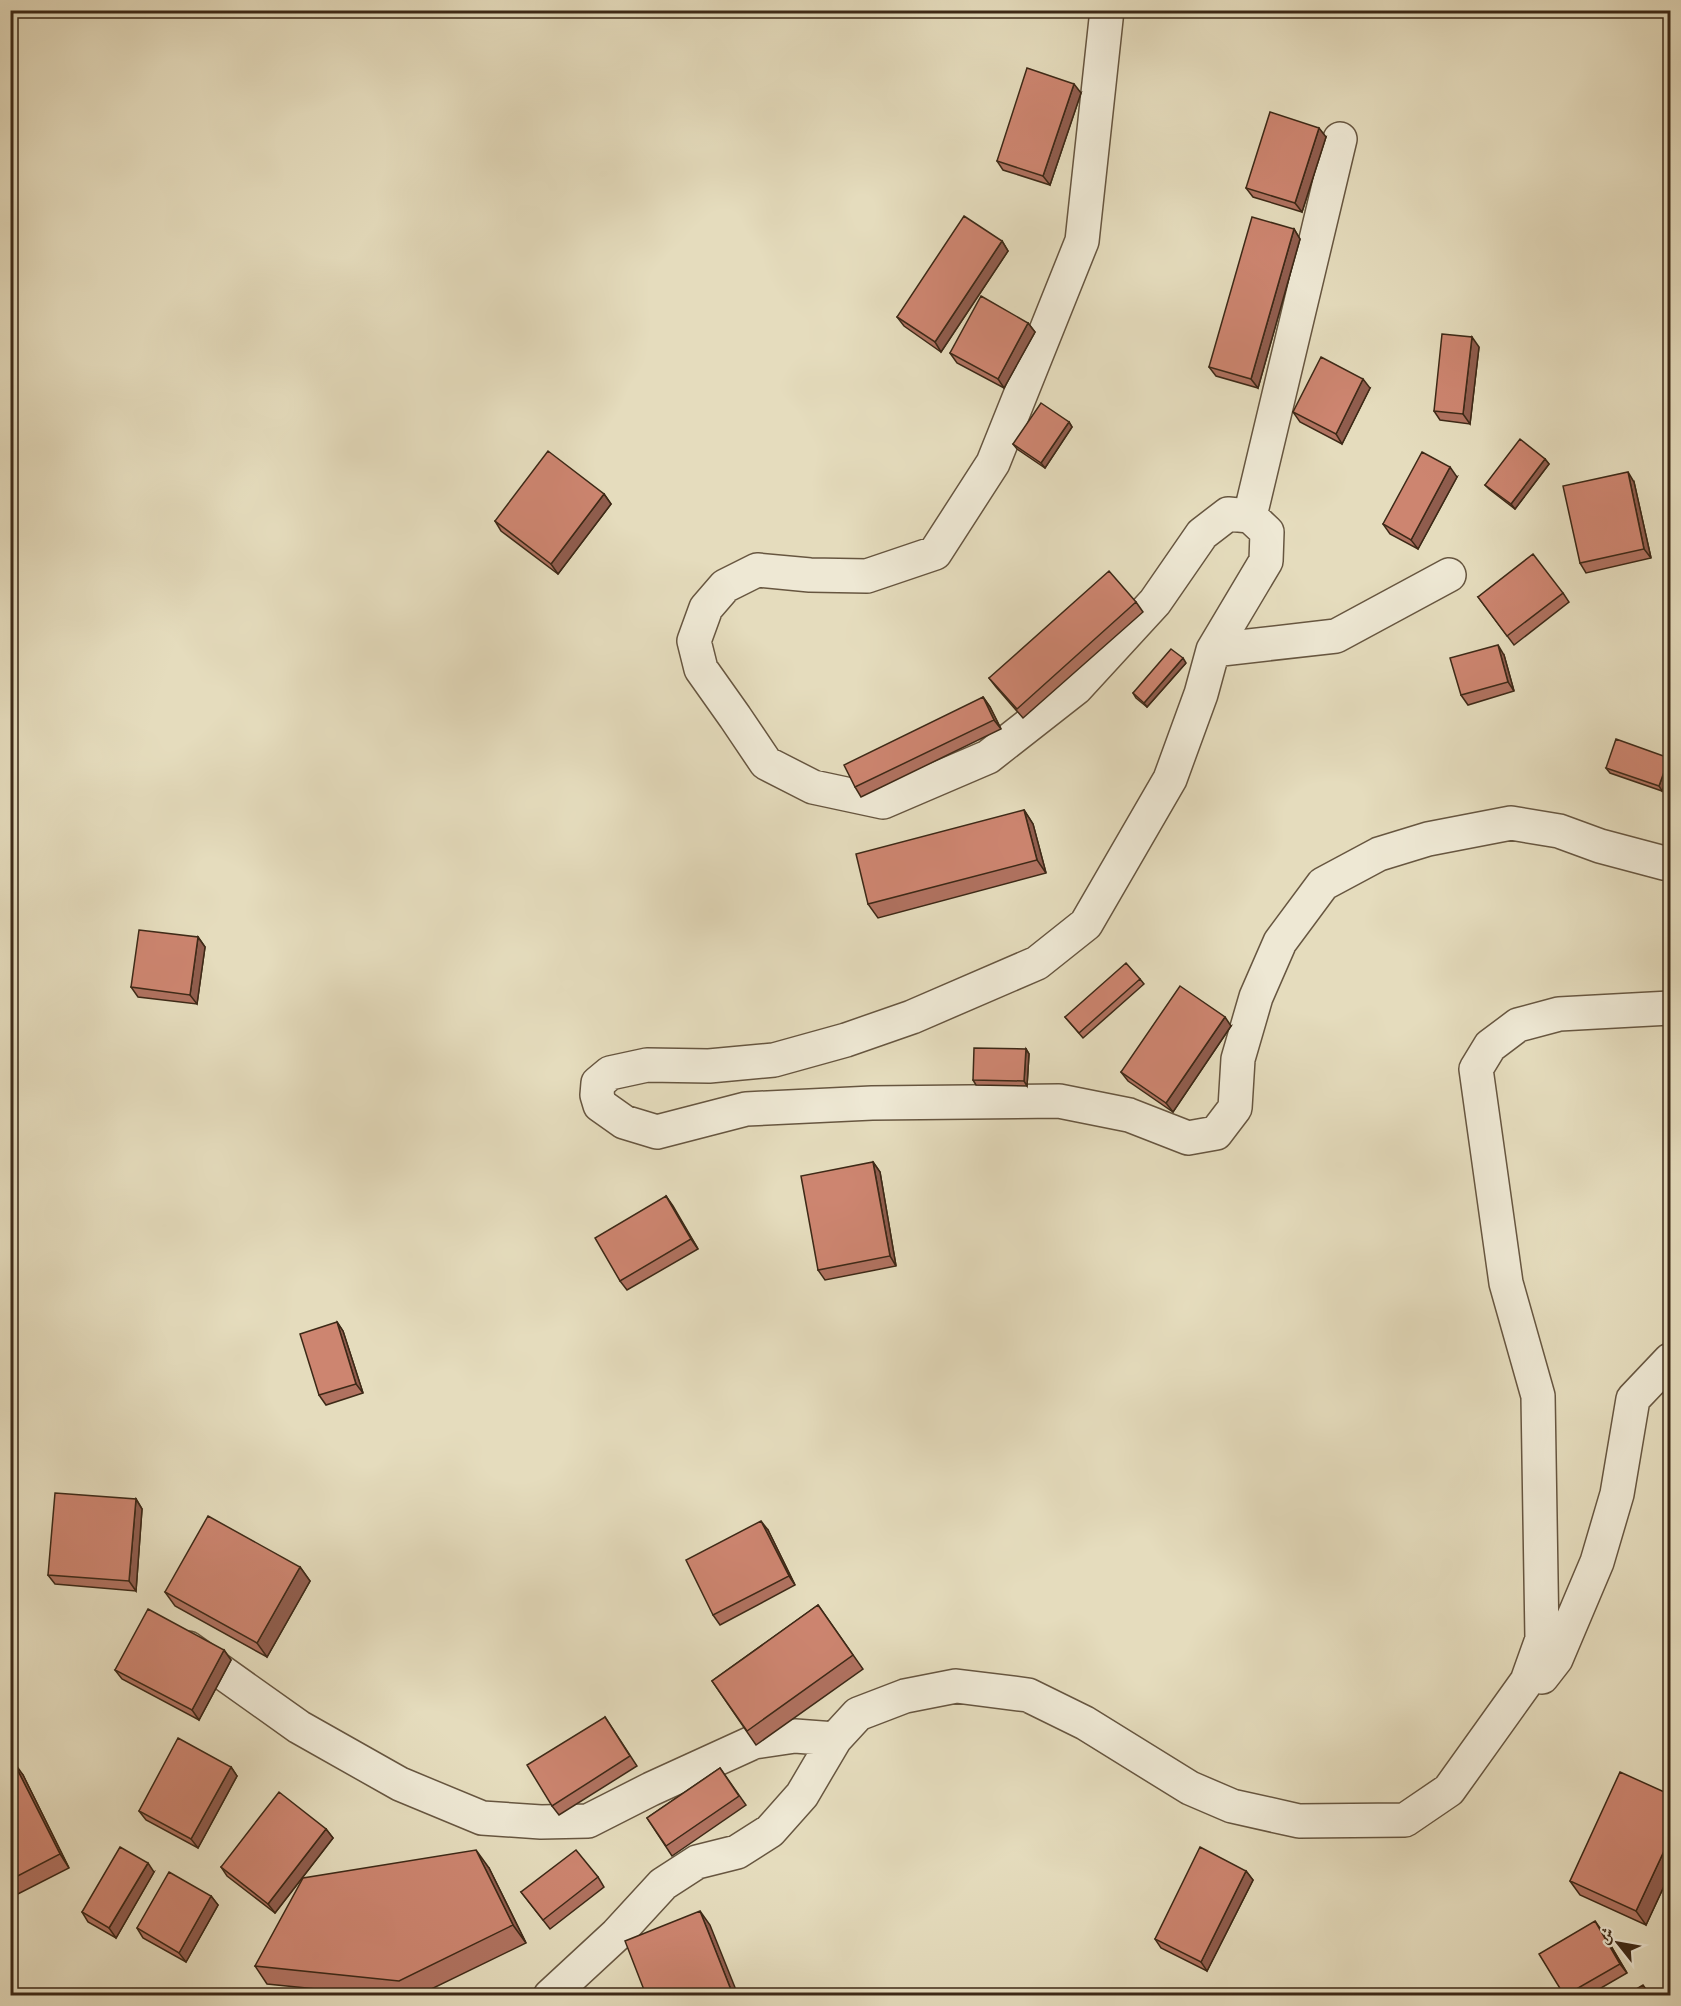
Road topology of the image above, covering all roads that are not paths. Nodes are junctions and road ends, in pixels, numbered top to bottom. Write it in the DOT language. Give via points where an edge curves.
graph roads {
  1 [pos="1107,10"];
  2 [pos="1340,139"];
  3 [pos="1250,516"];
  4 [pos="1449,575"];
  5 [pos="1213,650"];
  6 [pos="1671,863"];
  7 [pos="1671,1008"];
  8 [pos="1671,1360"];
  9 [pos="181,1643"];
  10 [pos="1527,1681"];
  11 [pos="835,1739"];
  12 [pos="550,1995"];
  1 -- 3 [label="street" via="1082,241 993,463 934,553 867,576 757,570 725,586 706,608 694,641 700,669 766,763 813,787 883,802 997,750 1076,688 1155,602 1202,534 1228,514"];
  2 -- 3 [label="street"];
  3 -- 5 [label="street" via="1267,532 1266,561"];
  4 -- 5 [label="street" via="1336,636"];
  5 -- 6 [label="street" via="1170,779 1086,924 1037,963 912,1017 774,1060 709,1066 646,1065 610,1073 598,1083 600,1106 624,1122 657,1132 746,1109 1059,1101 1129,1115 1188,1138 1216,1133 1235,1108 1238,1059 1256,997 1280,942 1323,884 1379,854 1428,839 1511,823 1559,831 1600,846"];
  7 -- 10 [label="street" via="1559,1014 1518,1025 1490,1046 1476,1069 1506,1284 1538,1396 1542,1639"];
  8 -- 10 [label="street" via="1632,1399 1617,1494 1597,1562 1557,1659 1540,1680"];
  9 -- 11 [label="street" via="299,1727 400,1784 482,1818 588,1821 754,1742 795,1736"];
  10 -- 11 [label="street" via="1449,1790 1405,1820 1299,1821 1232,1806 1190,1788 1085,1723 1028,1695 956,1686 905,1696 858,1714"];
  11 -- 12 [label="street" via="802,1795 770,1832 737,1852 697,1863 663,1884 617,1934"];
}
